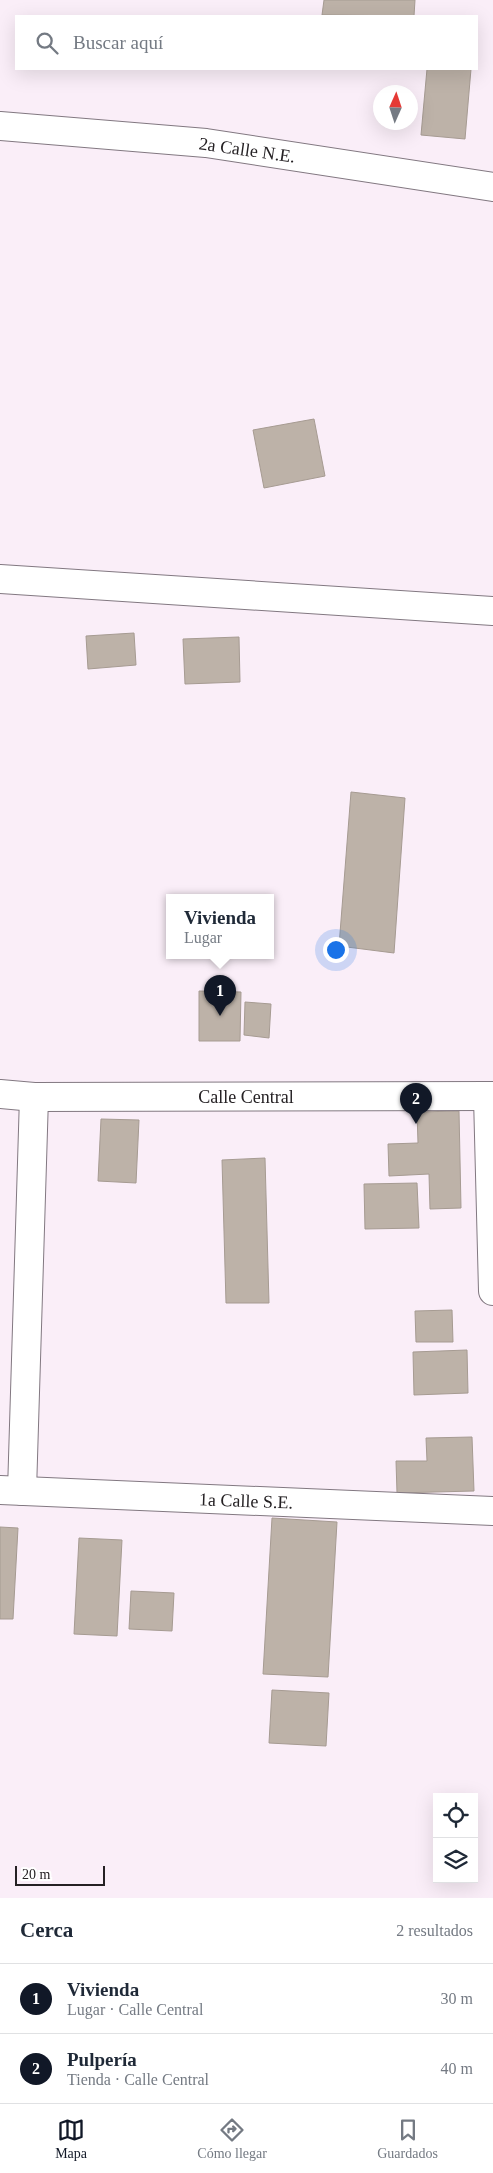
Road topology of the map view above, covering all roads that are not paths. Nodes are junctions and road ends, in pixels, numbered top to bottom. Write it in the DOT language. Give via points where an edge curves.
graph roads {
  1 [pos="0,126"];
  2 [pos="493,187"];
  3 [pos="0,579"];
  4 [pos="493,612"];
  5 [pos="0,1094"];
  6 [pos="490,1096"];
  7 [pos="34,1097"];
  8 [pos="493,1291"];
  9 [pos="11,1491"];
  10 [pos="493,1511"];
  1 -- 2 [label="street, 2a Calle N.E." via="206,143"];
  3 -- 4 [label="street"];
  5 -- 7 [label="street, Calle Central"];
  6 -- 7 [label="street, Calle Central"];
  6 -- 8 [label="street"];
  7 -- 9 [label="street"];
  9 -- 10 [label="street, 1a Calle S.E."];
}
